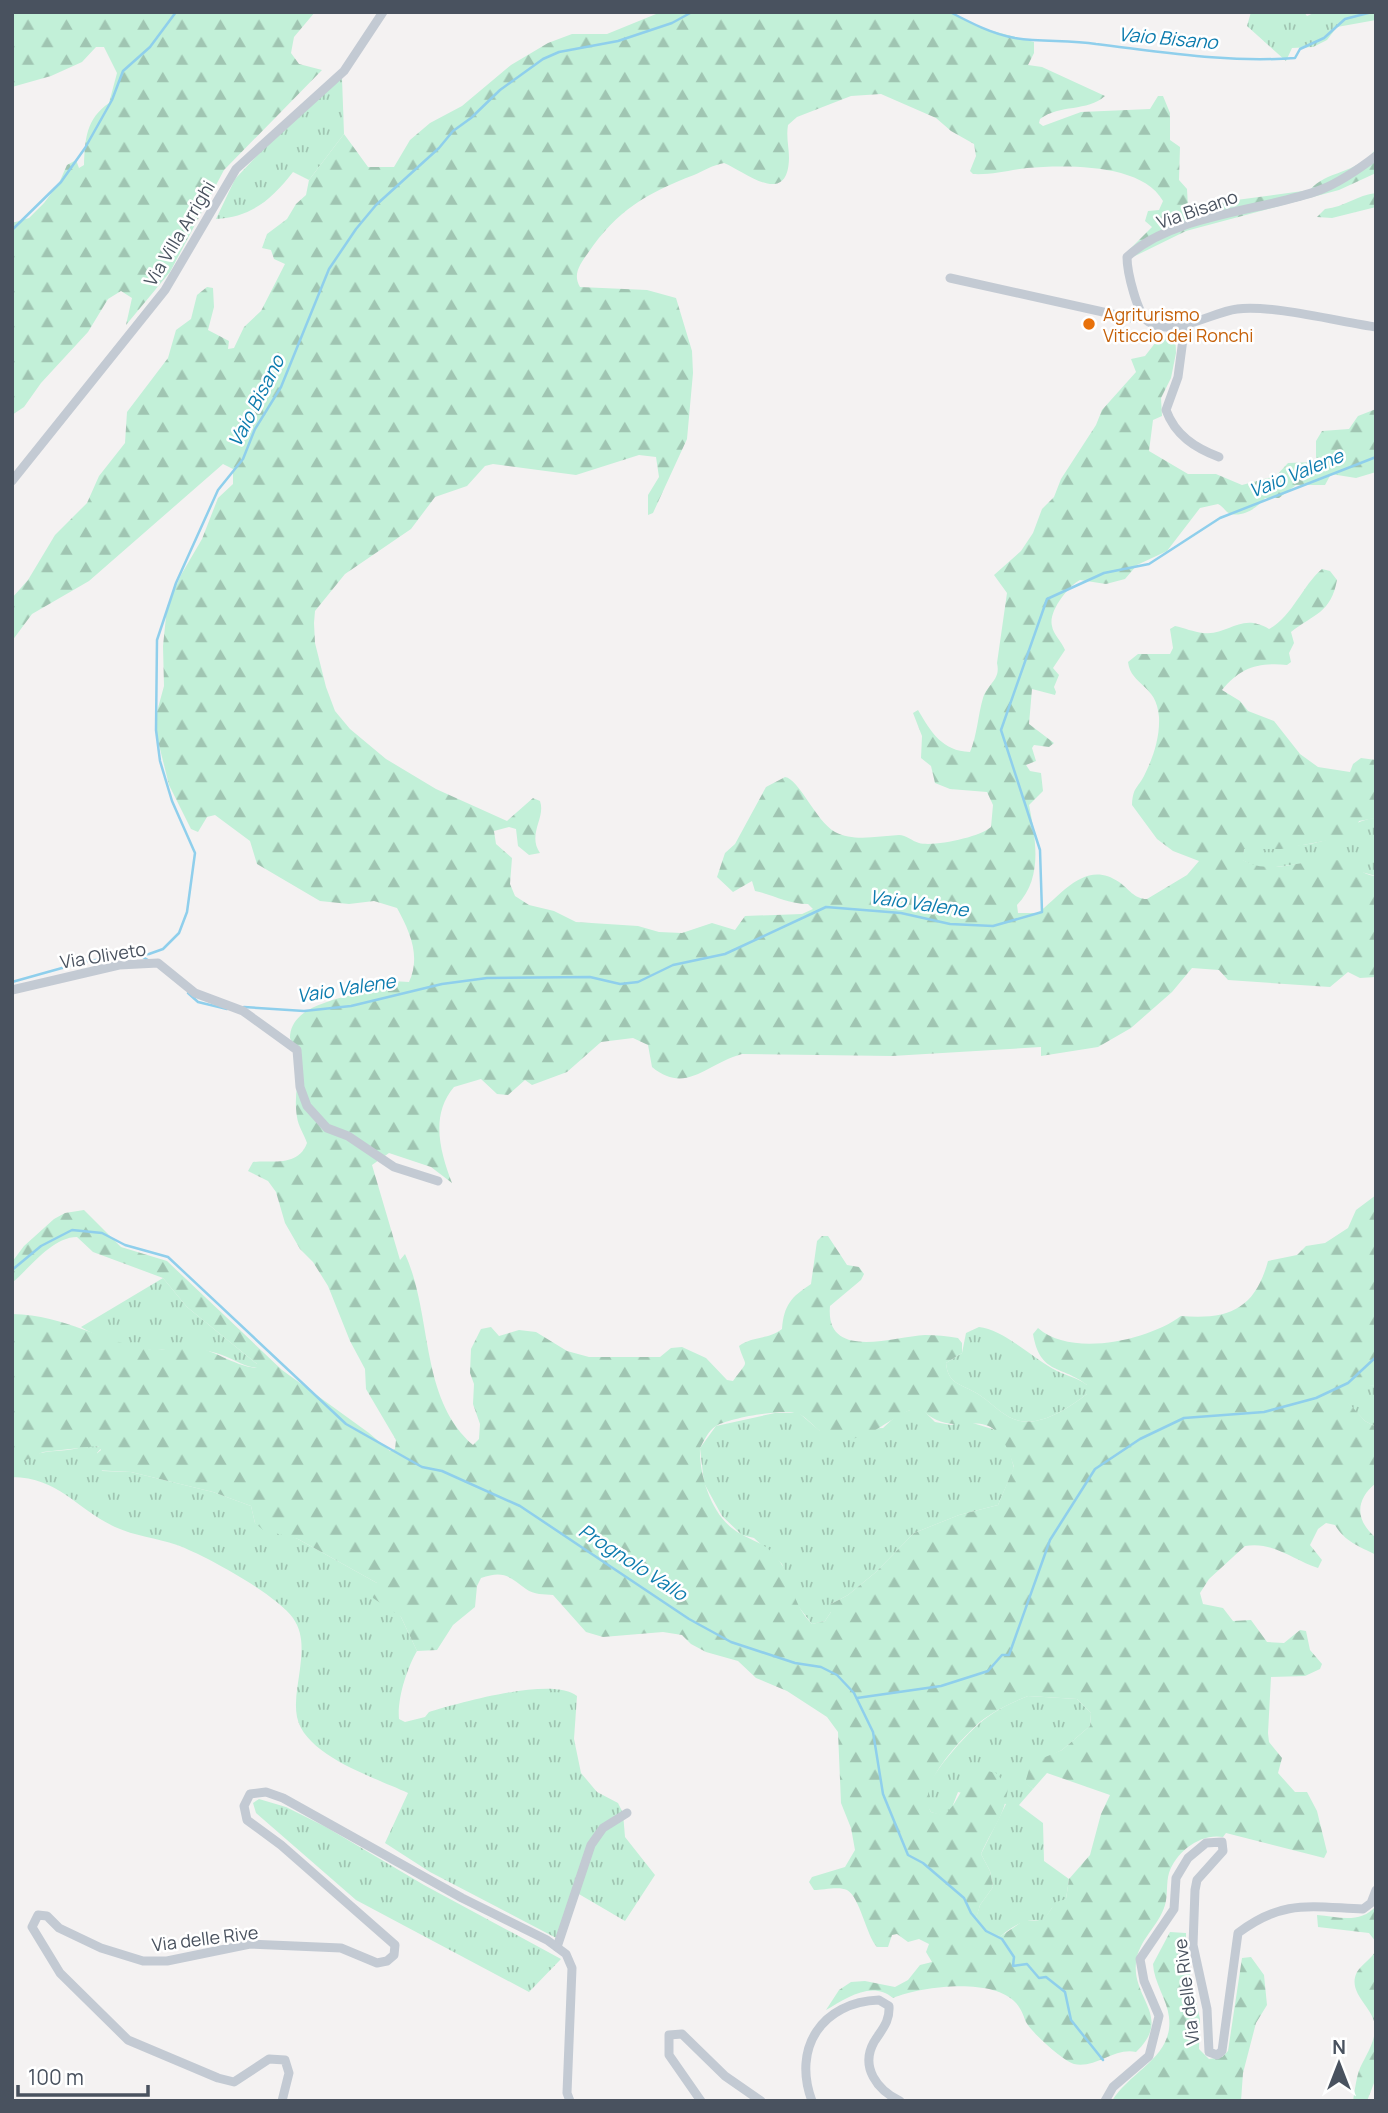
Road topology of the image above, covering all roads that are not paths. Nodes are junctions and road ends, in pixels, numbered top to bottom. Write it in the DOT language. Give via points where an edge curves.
graph roads {
  1 [pos="383,12"];
  2 [pos="1376,156"];
  3 [pos="950,278"];
  4 [pos="1144,318"];
  5 [pos="1185,324"];
  6 [pos="1376,327"];
  7 [pos="1219,457"];
  8 [pos="12,481"];
  9 [pos="12,990"];
  10 [pos="438,1181"];
  11 [pos="627,1813"];
  12 [pos="1376,1890"];
  13 [pos="557,1947"];
  14 [pos="282,2101"];
  15 [pos="570,2101"];
  16 [pos="701,2101"];
  17 [pos="761,2101"];
  18 [pos="812,2101"];
  19 [pos="900,2101"];
  20 [pos="1105,2101"];
  1 -- 8 [label="street, Via Villa Arrighi" via="344,71 236,169 165,290"];
  2 -- 4 [label="street, Via Bisano" via="1322,190 1220,214 1135,250 1127,257 1127,268"];
  3 -- 4 [label="street"];
  4 -- 5 [label="street" via="1167,327"];
  5 -- 6 [label="street" via="1239,308"];
  5 -- 7 [label="street" via="1178,377 1166,410 1191,445"];
  9 -- 10 [label="street, Via Oliveto" via="119,965 158,963 195,993 243,1011 288,1040 297,1050 300,1087 307,1106 327,1128 348,1136 394,1167"];
  11 -- 13 [label="street" via="603,1828 591,1845"];
  12 -- 20 [label="street, Via delle Rive" via="1363,1909 1273,1910 1238,1933 1222,2051 1217,2055 1209,2052 1207,2009 1193,1945 1197,1880 1223,1851 1222,1842 1206,1843 1188,1858 1176,1878 1174,1909 1140,1959 1159,2016 1149,2056 1113,2087"];
  13 -- 14 [label="street, Via delle Rive" via="266,1792 250,1794 244,1806 247,1820 395,1945 394,1955 387,1961 377,1963 341,1948 250,1944 167,1961 143,1961 101,1948 59,1928 47,1916 33,1919 32,1927 60,1972 128,2040 234,2082 270,2059 285,2060 289,2073"];
  13 -- 15 [label="street" via="572,1968"];
  16 -- 17 [label="street" via="669,2055 669,2035 682,2034 725,2076"];
  18 -- 19 [label="street" via="806,2059 816,2029 850,2006 879,2000 888,2006 889,2015 873,2044 870,2069 885,2094"];
}
